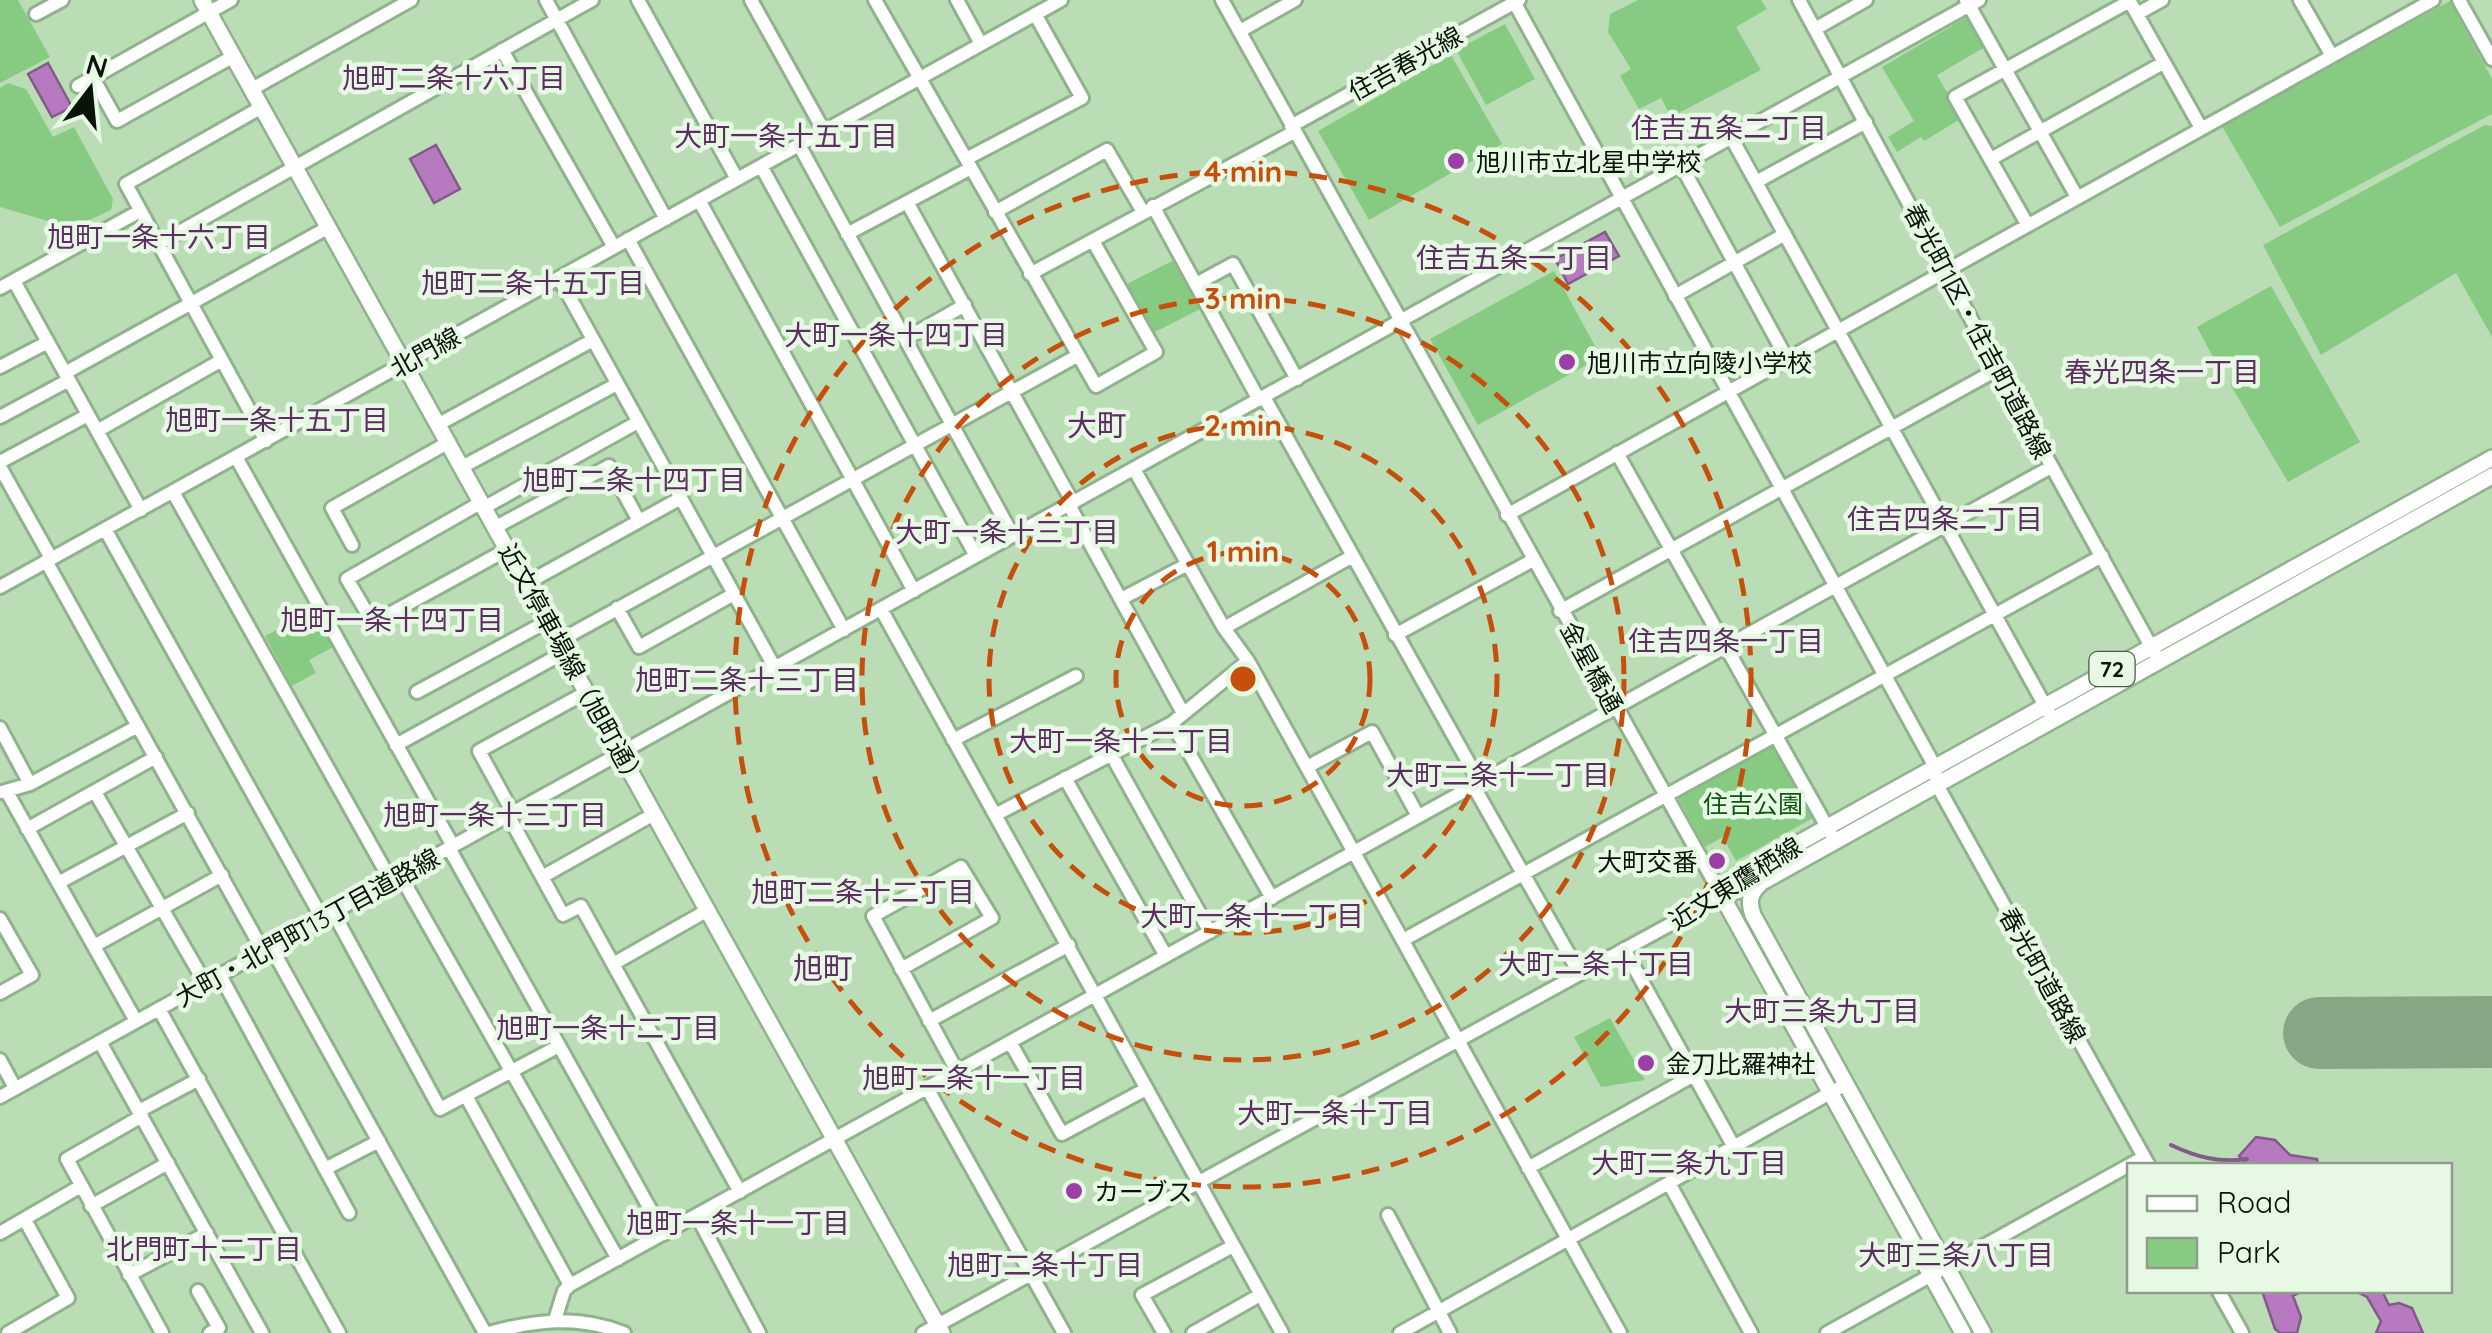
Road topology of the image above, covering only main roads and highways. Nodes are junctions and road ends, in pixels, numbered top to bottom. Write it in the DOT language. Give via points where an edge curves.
graph roads {
  1 [pos="206,6"];
  2 [pos="2492,458"];
  3 [pos="2492,476"];
  4 [pos="2155,654"];
  5 [pos="2049,713"];
  6 [pos="1831,835"];
  7 [pos="1764,881"];
  8 [pos="1722,896"];
  9 [pos="1752,915"];
  10 [pos="934,1330"];
  11 [pos="1963,1333"];
  12 [pos="1982,1333"];
  1 -- 10 [label="main road, 近文停車場線（旭町通）"];
  2 -- 4 [label="main road, 近文東鷹栖線 / 72"];
  3 -- 4 [label="main road, 近文東鷹栖線 / 72"];
  4 -- 5 [label="main road, 近文東鷹栖線 / 72"];
  5 -- 6 [label="main road, 近文東鷹栖線 / 72" via="1937,785"];
  5 -- 6 [label="main road, 近文東鷹栖線 / 72" via="1935,767"];
  6 -- 7 [label="main road, 近文東鷹栖線 / 72"];
  6 -- 8 [label="main road, 近文東鷹栖線 / 72" via="1732,880"];
  7 -- 8 [label="main road, 72"];
  7 -- 9 [label="main road" via="1752,891"];
  8 -- 9 [label="main road"];
  8 -- 11 [label="main road, 金星橋通"];
  9 -- 12 [label="main road"];
}
